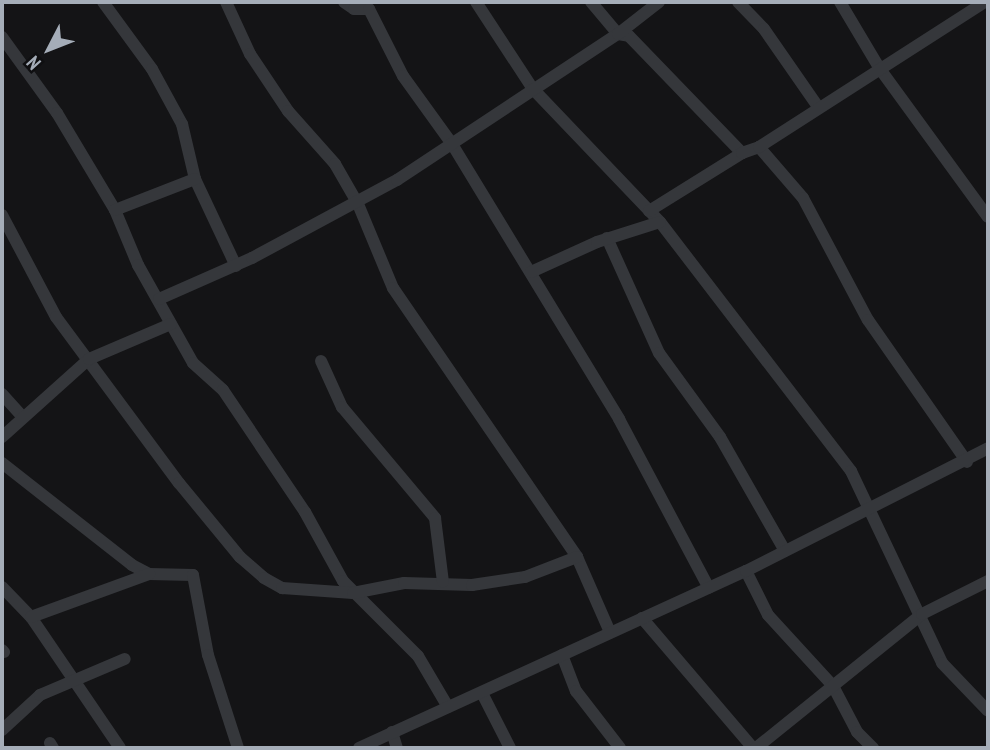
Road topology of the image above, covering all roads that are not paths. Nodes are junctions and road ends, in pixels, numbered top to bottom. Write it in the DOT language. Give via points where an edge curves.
graph roads {
  1 [pos="103,2"];
  2 [pos="226,2"];
  3 [pos="344,2"];
  4 [pos="477,2"];
  5 [pos="591,2"];
  6 [pos="659,2"];
  7 [pos="738,2"];
  8 [pos="840,2"];
  9 [pos="985,5"];
  10 [pos="618,34"];
  11 [pos="2,37"];
  12 [pos="880,69"];
  13 [pos="533,89"];
  14 [pos="819,108"];
  15 [pos="452,144"];
  16 [pos="759,147"];
  17 [pos="742,153"];
  18 [pos="195,179"];
  19 [pos="358,204"];
  20 [pos="115,210"];
  21 [pos="649,211"];
  22 [pos="2,215"];
  23 [pos="988,217"];
  24 [pos="660,222"];
  25 [pos="607,238"];
  26 [pos="236,266"];
  27 [pos="531,272"];
  28 [pos="159,299"];
  29 [pos="172,324"];
  30 [pos="89,359"];
  31 [pos="321,361"];
  32 [pos="2,394"];
  33 [pos="22,416"];
  34 [pos="2,437"];
  35 [pos="988,448"];
  36 [pos="967,462"];
  37 [pos="2,463"];
  38 [pos="871,509"];
  39 [pos="784,549"];
  40 [pos="577,557"];
  41 [pos="746,571"];
  42 [pos="149,574"];
  43 [pos="443,582"];
  44 [pos="988,582"];
  45 [pos="2,587"];
  46 [pos="709,588"];
  47 [pos="353,593"];
  48 [pos="922,614"];
  49 [pos="31,617"];
  50 [pos="642,618"];
  51 [pos="610,632"];
  52 [pos="562,655"];
  53 [pos="125,659"];
  54 [pos="75,677"];
  55 [pos="833,686"];
  56 [pos="482,693"];
  57 [pos="447,707"];
  58 [pos="988,711"];
  59 [pos="2,730"];
  60 [pos="392,732"];
  61 [pos="120,748"];
  62 [pos="238,748"];
  63 [pos="359,748"];
  64 [pos="397,748"];
  65 [pos="509,748"];
  66 [pos="620,748"];
  67 [pos="755,748"];
  68 [pos="873,748"];
  1 -- 18 [label="street" via="152,69 182,124"];
  2 -- 19 [label="street" via="250,54 288,111 335,164"];
  3 -- 15 [label="street" via="354,9 369,9 404,76"];
  4 -- 13 [label="street"];
  5 -- 10 [label="street"];
  6 -- 10 [label="street"];
  7 -- 14 [label="street" via="764,29"];
  8 -- 12 [label="street"];
  9 -- 12 [label="street"];
  10 -- 13 [label="street"];
  10 -- 17 [label="street" via="629,36"];
  11 -- 20 [label="street" via="57,113"];
  12 -- 14 [label="street"];
  12 -- 23 [label="street"];
  13 -- 15 [label="street"];
  13 -- 21 [label="street"];
  14 -- 16 [label="street"];
  15 -- 19 [label="street"];
  15 -- 27 [label="street"];
  16 -- 17 [label="street"];
  16 -- 36 [label="street" via="803,198 868,320"];
  17 -- 21 [label="street"];
  18 -- 20 [label="street"];
  18 -- 26 [label="street"];
  19 -- 26 [label="street"];
  19 -- 40 [label="street" via="393,288"];
  20 -- 28 [label="street" via="138,265"];
  21 -- 24 [label="street"];
  22 -- 30 [label="street" via="56,317"];
  24 -- 25 [label="street"];
  24 -- 38 [label="street" via="824,434"];
  25 -- 27 [label="street"];
  25 -- 39 [label="street" via="659,354 720,437"];
  26 -- 28 [label="street"];
  27 -- 46 [label="street" via="619,419"];
  28 -- 29 [label="street"];
  29 -- 30 [label="street"];
  29 -- 47 [label="street" via="193,363 223,390 252,432"];
  30 -- 33 [label="street"];
  30 -- 47 [label="street" via="240,557 282,588"];
  31 -- 43 [label="street" via="342,407 435,518"];
  32 -- 33 [label="street"];
  33 -- 34 [label="street"];
  35 -- 36 [label="street"];
  36 -- 38 [label="street"];
  37 -- 42 [label="street"];
  38 -- 39 [label="street"];
  38 -- 48 [label="street"];
  39 -- 41 [label="street"];
  40 -- 43 [label="street" via="496,583"];
  40 -- 51 [label="street"];
  41 -- 46 [label="street"];
  41 -- 55 [label="street" via="768,615"];
  42 -- 49 [label="street"];
  42 -- 62 [label="street" via="193,575 197,581 208,655"];
  43 -- 47 [label="street" via="404,583"];
  44 -- 48 [label="street"];
  45 -- 49 [label="street"];
  46 -- 50 [label="street"];
  47 -- 57 [label="street" via="418,656"];
  48 -- 55 [label="street"];
  48 -- 58 [label="street" via="942,663"];
  49 -- 54 [label="street"];
  50 -- 51 [label="street"];
  50 -- 67 [label="street"];
  51 -- 52 [label="street"];
  52 -- 56 [label="street"];
  52 -- 66 [label="street" via="576,691"];
  53 -- 54 [label="street"];
  54 -- 59 [label="street" via="40,695"];
  54 -- 61 [label="street"];
  55 -- 67 [label="street"];
  55 -- 68 [label="street" via="856,732"];
  56 -- 57 [label="street"];
  56 -- 65 [label="street"];
  57 -- 60 [label="street"];
  60 -- 63 [label="street"];
  60 -- 64 [label="street"];
}
